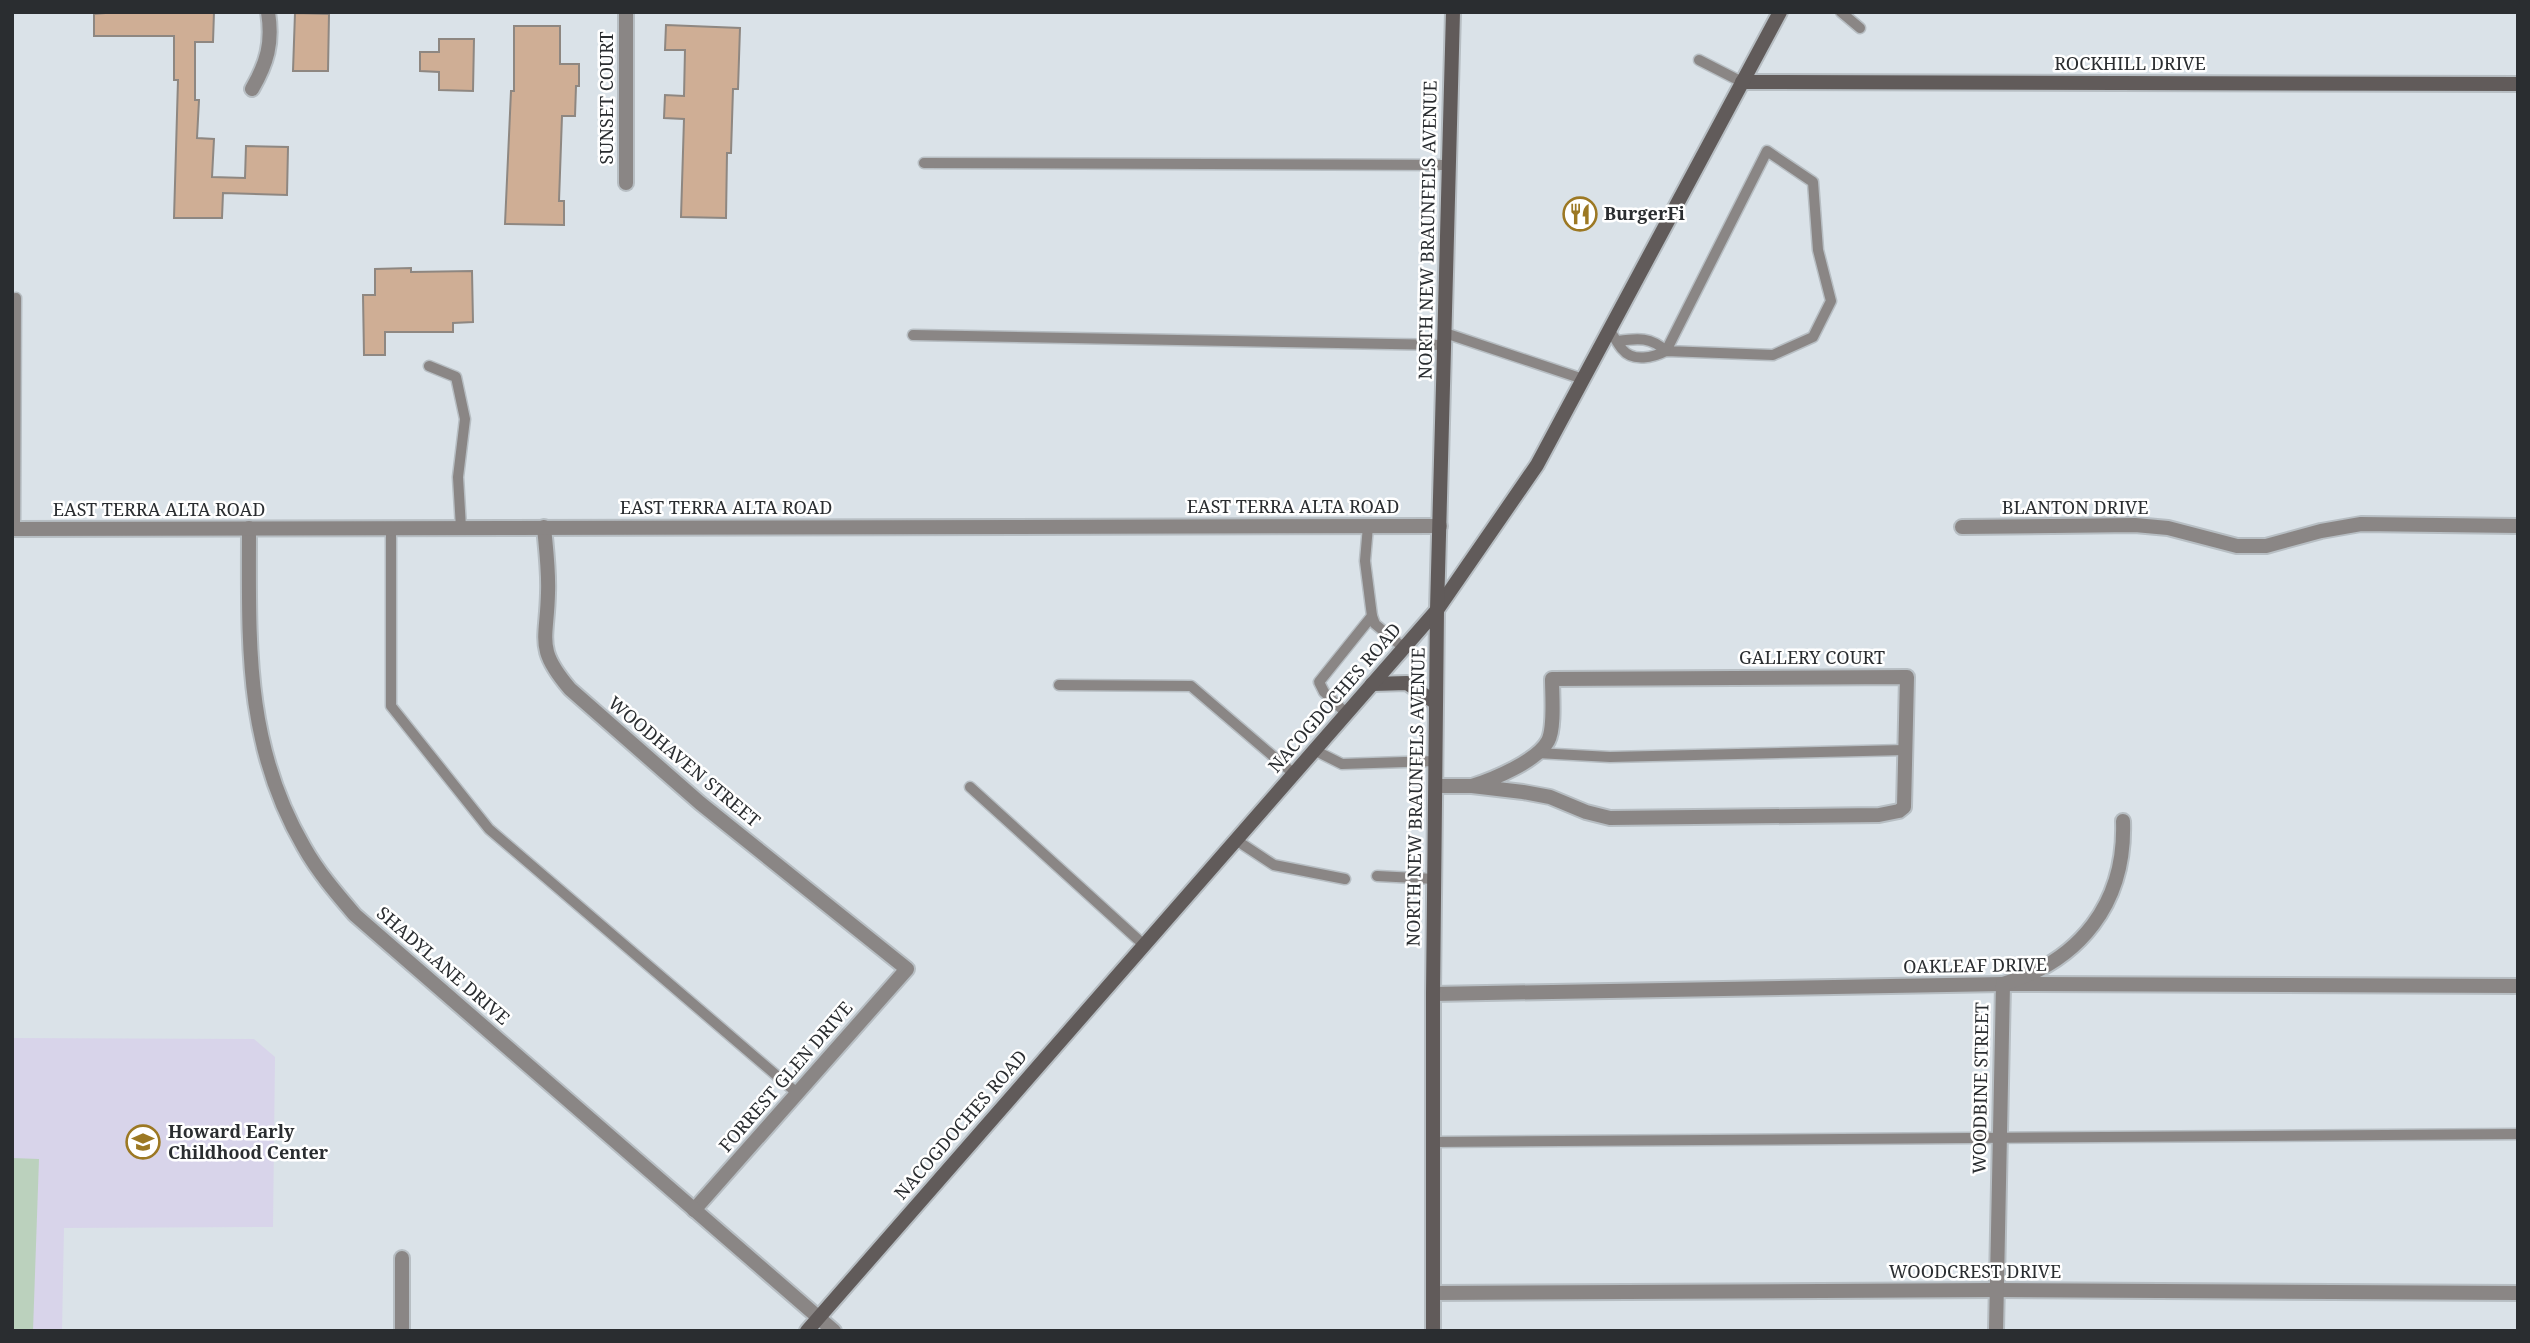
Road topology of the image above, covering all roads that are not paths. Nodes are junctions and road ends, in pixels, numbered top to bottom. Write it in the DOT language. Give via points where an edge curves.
graph roads {
  1 [pos="268,12"];
  2 [pos="626,12"];
  3 [pos="1453,12"];
  4 [pos="1780,12"];
  5 [pos="1841,12"];
  6 [pos="1860,28"];
  7 [pos="1699,60"];
  8 [pos="1742,82"];
  9 [pos="2518,84"];
  10 [pos="251,89"];
  11 [pos="924,163"];
  12 [pos="1449,165"];
  13 [pos="626,183"];
  14 [pos="16,298"];
  15 [pos="913,335"];
  16 [pos="1614,335"];
  17 [pos="1445,339"];
  18 [pos="1666,351"];
  19 [pos="429,366"];
  20 [pos="1583,379"];
  21 [pos="1368,526"];
  22 [pos="1440,526"];
  23 [pos="2518,526"];
  24 [pos="544,527"];
  25 [pos="1962,527"];
  26 [pos="249,528"];
  27 [pos="391,528"];
  28 [pos="461,528"];
  29 [pos="14,529"];
  30 [pos="1437,610"];
  31 [pos="1372,616"];
  32 [pos="1404,648"];
  33 [pos="1373,684"];
  34 [pos="1059,685"];
  35 [pos="1436,703"];
  36 [pos="1347,714"];
  37 [pos="1905,750"];
  38 [pos="1314,751"];
  39 [pos="1536,753"];
  40 [pos="1436,761"];
  41 [pos="1294,774"];
  42 [pos="1436,786"];
  43 [pos="1472,786"];
  44 [pos="970,787"];
  45 [pos="2123,821"];
  46 [pos="1236,840"];
  47 [pos="1377,876"];
  48 [pos="1345,879"];
  49 [pos="1435,879"];
  50 [pos="1144,945"];
  51 [pos="907,969"];
  52 [pos="2003,984"];
  53 [pos="2518,986"];
  54 [pos="1433,993"];
  55 [pos="797,1093"];
  56 [pos="2518,1134"];
  57 [pos="2000,1138"];
  58 [pos="1433,1142"];
  59 [pos="694,1210"];
  60 [pos="402,1258"];
  61 [pos="1996,1290"];
  62 [pos="1433,1293"];
  63 [pos="2518,1293"];
  64 [pos="818,1318"];
  65 [pos="402,1331"];
  66 [pos="807,1331"];
  67 [pos="834,1331"];
  68 [pos="1433,1331"];
  69 [pos="1996,1331"];
  1 -- 10 [label="street" via="269,54"];
  2 -- 13 [label="street, SUNSET COURT"];
  3 -- 12 [label="street, NORTH NEW BRAUNFELS AVENUE"];
  4 -- 8 [label="street, NACOGDOCHES ROAD"];
  5 -- 6 [label="lane"];
  7 -- 8 [label="lane"];
  8 -- 9 [label="street, ROCKHILL DRIVE"];
  8 -- 16 [label="street, NACOGDOCHES ROAD"];
  11 -- 12 [label="lane"];
  12 -- 17 [label="street, NORTH NEW BRAUNFELS AVENUE"];
  14 -- 29 [label="lane"];
  15 -- 17 [label="lane"];
  16 -- 18 [label="lane" via="1656,341"];
  16 -- 18 [label="lane" via="1633,356 1653,358"];
  16 -- 20 [label="street, NACOGDOCHES ROAD"];
  17 -- 20 [label="lane"];
  17 -- 22 [label="street, NORTH NEW BRAUNFELS AVENUE"];
  18 -- 18 [label="lane" via="1672,338 1767,151 1813,182 1818,250 1831,301 1813,337 1773,355"];
  19 -- 28 [label="lane" via="456,377 461,396 465,419 458,477"];
  20 -- 30 [label="street, NACOGDOCHES ROAD" via="1537,465"];
  21 -- 22 [label="street, EAST TERRA ALTA ROAD"];
  21 -- 24 [label="street, EAST TERRA ALTA ROAD"];
  21 -- 31 [label="lane" via="1366,561"];
  22 -- 30 [label="street, NORTH NEW BRAUNFELS AVENUE"];
  23 -- 25 [label="street, BLANTON DRIVE" via="2361,524 2266,546 2237,546 2168,528 2135,525"];
  24 -- 28 [label="street, EAST TERRA ALTA ROAD"];
  24 -- 51 [label="street, WOODHAVEN STREET" via="548,591 544,635 557,674 700,803"];
  26 -- 27 [label="street, EAST TERRA ALTA ROAD"];
  26 -- 29 [label="street, EAST TERRA ALTA ROAD"];
  26 -- 59 [label="street, SHADYLANE DRIVE" via="254,705 275,787 304,848 355,915"];
  27 -- 28 [label="street, EAST TERRA ALTA ROAD"];
  27 -- 55 [label="lane" via="391,706 489,829"];
  30 -- 32 [label="street, NACOGDOCHES ROAD"];
  30 -- 35 [label="street, NORTH NEW BRAUNFELS AVENUE"];
  31 -- 32 [label="lane" via="1375,624"];
  31 -- 36 [label="lane" via="1319,682"];
  32 -- 33 [label="street, NACOGDOCHES ROAD"];
  33 -- 35 [label="street" via="1407,683"];
  33 -- 36 [label="street, NACOGDOCHES ROAD"];
  34 -- 41 [label="lane" via="1191,686"];
  35 -- 40 [label="street, NORTH NEW BRAUNFELS AVENUE"];
  36 -- 38 [label="street, NACOGDOCHES ROAD"];
  37 -- 39 [label="lane" via="1610,757"];
  37 -- 39 [label="street, GALLERY COURT" via="1907,677 1552,679 1551,732"];
  37 -- 43 [label="street, GALLERY COURT" via="1904,807 1879,815 1610,818 1550,797"];
  38 -- 40 [label="lane" via="1342,764"];
  38 -- 41 [label="street, NACOGDOCHES ROAD"];
  39 -- 43 [label="street, GALLERY COURT"];
  40 -- 42 [label="street, NORTH NEW BRAUNFELS AVENUE"];
  41 -- 46 [label="street, NACOGDOCHES ROAD"];
  42 -- 43 [label="street, GALLERY COURT"];
  42 -- 49 [label="street, NORTH NEW BRAUNFELS AVENUE"];
  44 -- 50 [label="lane"];
  45 -- 52 [label="street, WOODBINE STREET" via="2119,869 2109,900 2092,927 2056,961"];
  46 -- 48 [label="lane" via="1274,865"];
  46 -- 50 [label="street, NACOGDOCHES ROAD"];
  47 -- 49 [label="lane"];
  49 -- 54 [label="street, NORTH NEW BRAUNFELS AVENUE"];
  50 -- 64 [label="street, NACOGDOCHES ROAD"];
  51 -- 55 [label="street, FORREST GLEN DRIVE"];
  52 -- 53 [label="street, OAKLEAF DRIVE"];
  52 -- 54 [label="street, OAKLEAF DRIVE"];
  52 -- 57 [label="street, WOODBINE STREET"];
  54 -- 58 [label="street, NORTH NEW BRAUNFELS AVENUE"];
  55 -- 59 [label="street, FORREST GLEN DRIVE"];
  56 -- 57 [label="lane"];
  57 -- 58 [label="lane"];
  57 -- 61 [label="street, WOODBINE STREET"];
  58 -- 62 [label="street, NORTH NEW BRAUNFELS AVENUE"];
  59 -- 64 [label="street, SHADYLANE DRIVE"];
  60 -- 65 [label="street"];
  61 -- 62 [label="street, WOODCREST DRIVE"];
  61 -- 63 [label="street, WOODCREST DRIVE"];
  61 -- 69 [label="street, WOODBINE STREET"];
  62 -- 68 [label="street, NORTH NEW BRAUNFELS AVENUE"];
  64 -- 66 [label="street, NACOGDOCHES ROAD"];
  64 -- 67 [label="street, SHADYLANE DRIVE"];
}
